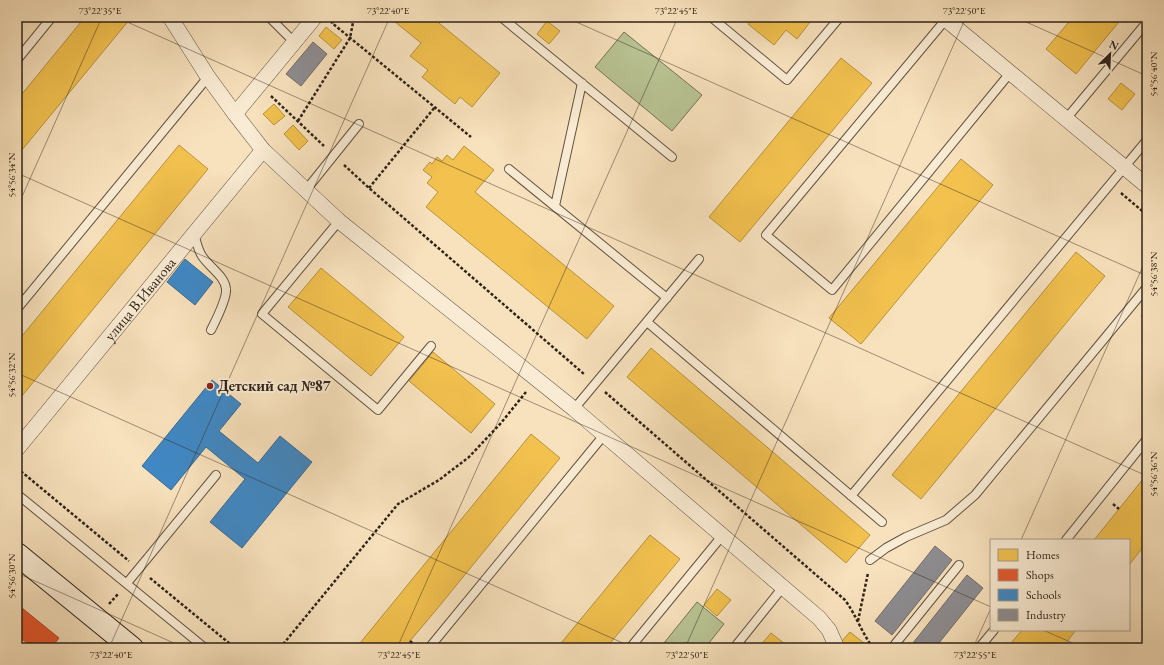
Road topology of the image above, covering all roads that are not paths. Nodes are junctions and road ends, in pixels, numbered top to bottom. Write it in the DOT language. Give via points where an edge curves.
graph roads {
  1 [pos="52,17"];
  2 [pos="170,17"];
  3 [pos="269,17"];
  4 [pos="315,17"];
  5 [pos="502,17"];
  6 [pos="711,17"];
  7 [pos="840,17"];
  8 [pos="945,18"];
  9 [pos="1147,22"];
  10 [pos="294,42"];
  11 [pos="17,60"];
  12 [pos="1010,73"];
  13 [pos="208,77"];
  14 [pos="582,83"];
  15 [pos="235,114"];
  16 [pos="1066,119"];
  17 [pos="359,124"];
  18 [pos="1147,140"];
  19 [pos="263,150"];
  20 [pos="672,157"];
  21 [pos="1124,167"];
  22 [pos="509,169"];
  23 [pos="1147,186"];
  24 [pos="306,190"];
  25 [pos="555,206"];
  26 [pos="339,221"];
  27 [pos="194,233"];
  28 [pos="699,259"];
  29 [pos="1147,287"];
  30 [pos="667,298"];
  31 [pos="17,309"];
  32 [pos="647,322"];
  33 [pos="211,330"];
  34 [pos="431,346"];
  35 [pos="574,410"];
  36 [pos="604,435"];
  37 [pos="1147,439"];
  38 [pos="17,449"];
  39 [pos="216,475"];
  40 [pos="17,494"];
  41 [pos="852,496"];
  42 [pos="882,522"];
  43 [pos="722,536"];
  44 [pos="1067,539"];
  45 [pos="17,554"];
  46 [pos="870,560"];
  47 [pos="959,565"];
  48 [pos="127,583"];
  49 [pos="783,587"];
  50 [pos="993,631"];
  51 [pos="132,648"];
  52 [pos="205,648"];
  53 [pos="429,648"];
  54 [pos="630,648"];
  55 [pos="734,648"];
  56 [pos="837,648"];
  57 [pos="892,648"];
  58 [pos="979,648"];
  1 -- 11 [label="lane"];
  2 -- 13 [label="street"];
  3 -- 10 [label="lane"];
  4 -- 10 [label="street"];
  5 -- 14 [label="lane"];
  6 -- 7 [label="lane" via="787,80"];
  8 -- 12 [label="street"];
  8 -- 12 [label="lane" via="766,235 832,290"];
  9 -- 16 [label="lane"];
  10 -- 15 [label="street"];
  12 -- 16 [label="street"];
  13 -- 15 [label="street"];
  13 -- 31 [label="lane"];
  14 -- 20 [label="lane"];
  14 -- 25 [label="lane"];
  15 -- 19 [label="street"];
  16 -- 21 [label="street"];
  17 -- 24 [label="lane"];
  18 -- 21 [label="lane"];
  19 -- 24 [label="street"];
  19 -- 27 [label="street, улица В.Иванова"];
  21 -- 23 [label="street"];
  21 -- 41 [label="lane"];
  22 -- 25 [label="lane"];
  24 -- 26 [label="street"];
  25 -- 30 [label="lane"];
  26 -- 34 [label="lane" via="262,314 378,410"];
  26 -- 35 [label="street"];
  27 -- 33 [label="lane" via="202,255 223,279 226,289"];
  27 -- 38 [label="street, улица В.Иванова"];
  28 -- 30 [label="lane"];
  29 -- 46 [label="lane" via="975,495 946,520 906,537"];
  30 -- 32 [label="lane"];
  32 -- 35 [label="lane"];
  32 -- 41 [label="lane"];
  35 -- 36 [label="street"];
  36 -- 43 [label="street"];
  36 -- 53 [label="lane"];
  37 -- 44 [label="lane"];
  39 -- 48 [label="lane"];
  40 -- 48 [label="lane"];
  41 -- 42 [label="lane"];
  43 -- 49 [label="street"];
  43 -- 54 [label="lane"];
  45 -- 51 [label="street"];
  47 -- 57 [label="lane"];
  48 -- 52 [label="lane"];
  49 -- 55 [label="lane"];
  49 -- 56 [label="street" via="819,618 829,630"];
  50 -- 58 [label="lane"];
}
